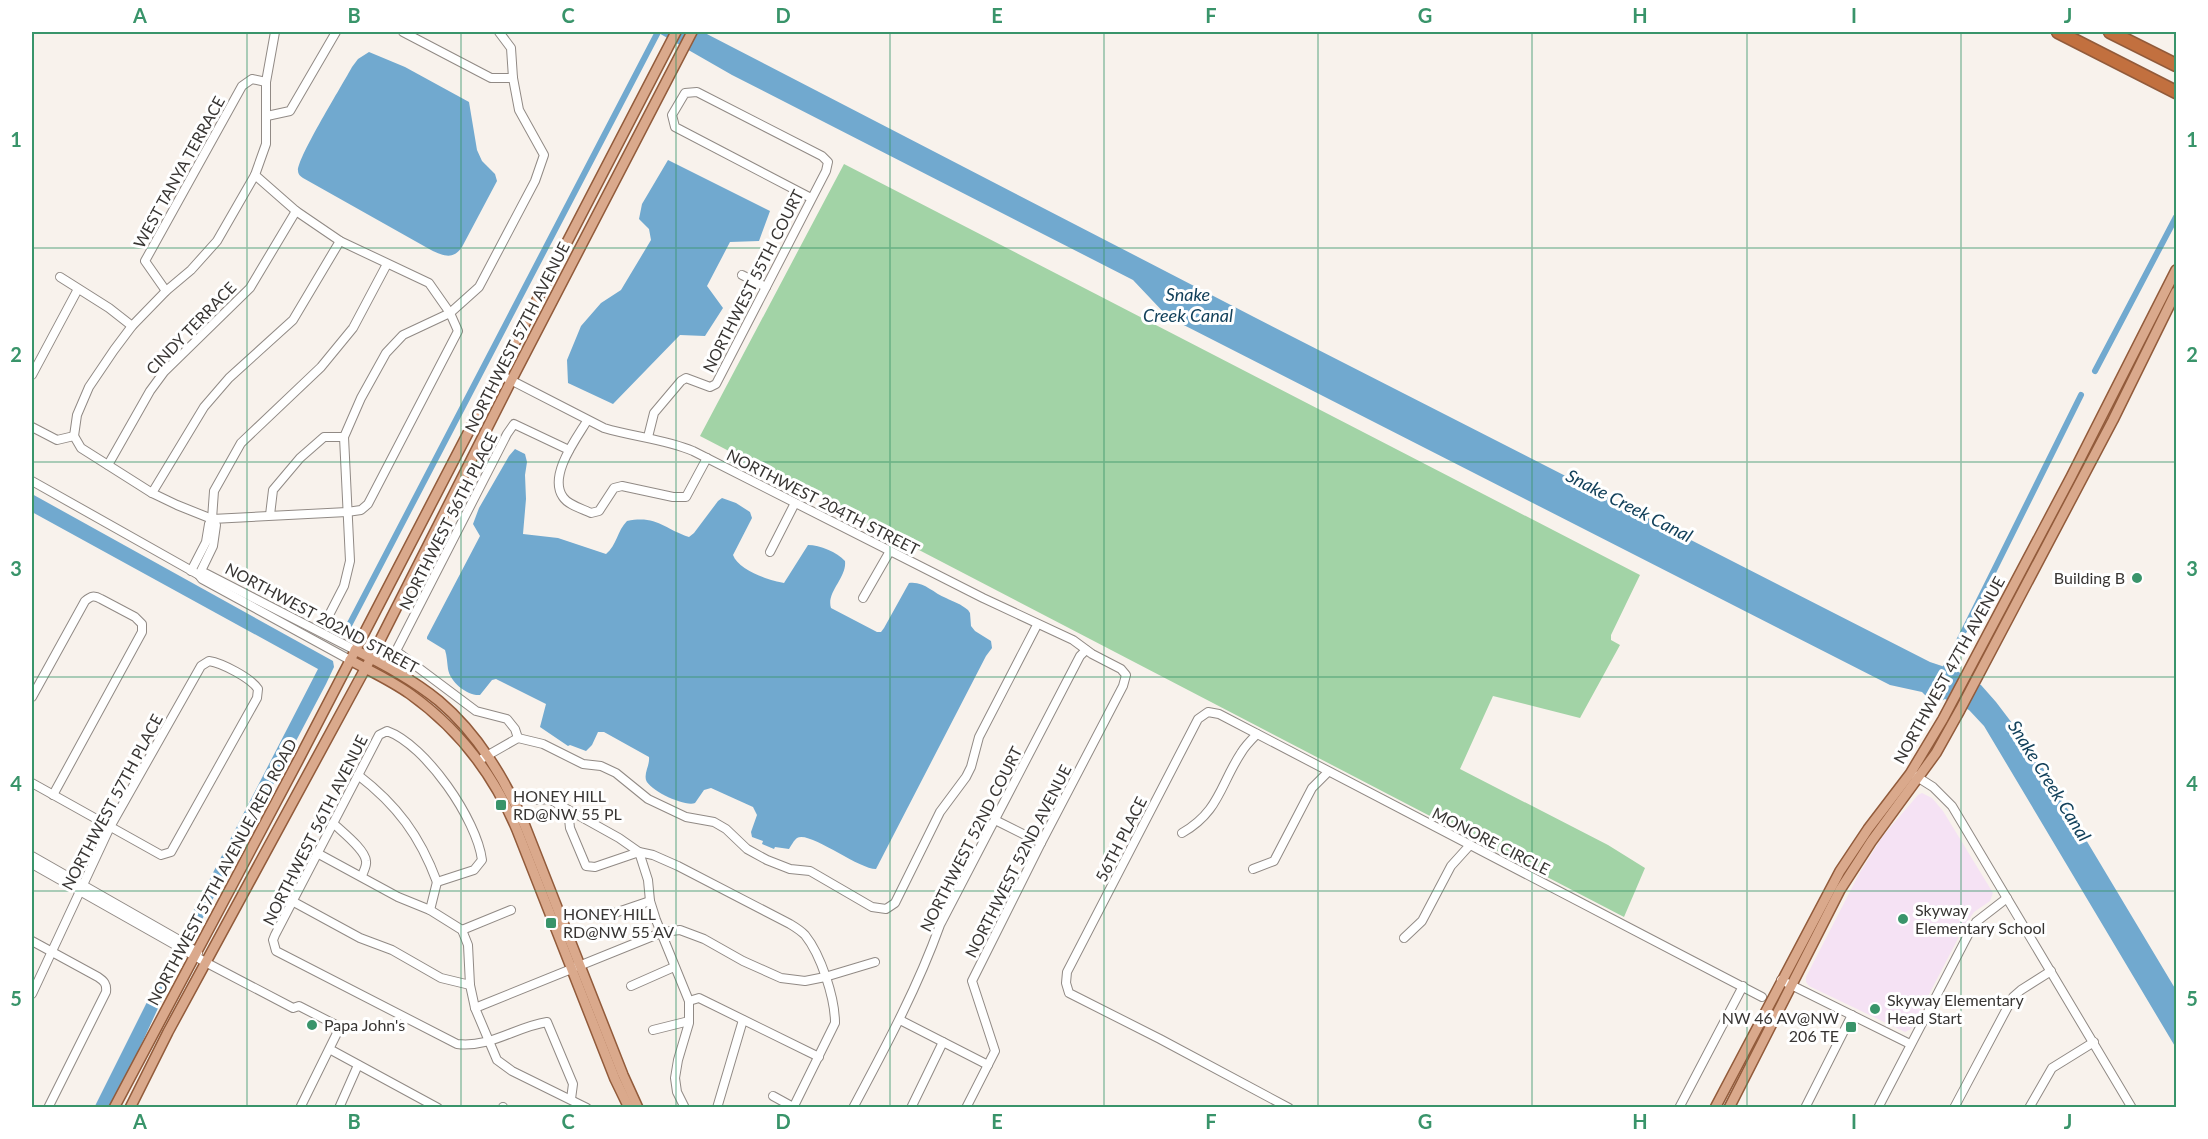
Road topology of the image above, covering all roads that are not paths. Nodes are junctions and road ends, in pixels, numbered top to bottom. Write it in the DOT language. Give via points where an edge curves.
graph roads {
  1 [pos="275,32"];
  2 [pos="336,32"];
  3 [pos="403,32"];
  4 [pos="500,32"];
  5 [pos="676,32"];
  6 [pos="692,32"];
  7 [pos="2058,32"];
  8 [pos="2110,32"];
  9 [pos="2176,65"];
  10 [pos="513,78"];
  11 [pos="266,82"];
  12 [pos="2176,92"];
  13 [pos="267,116"];
  14 [pos="255,175"];
  15 [pos="811,198"];
  16 [pos="296,211"];
  17 [pos="340,241"];
  18 [pos="387,264"];
  19 [pos="2176,270"];
  20 [pos="742,275"];
  21 [pos="60,277"];
  22 [pos="766,287"];
  23 [pos="78,289"];
  24 [pos="166,291"];
  25 [pos="2176,292"];
  26 [pos="450,313"];
  27 [pos="132,326"];
  28 [pos="33,371"];
  29 [pos="499,374"];
  30 [pos="511,381"];
  31 [pos="587,421"];
  32 [pos="32,427"];
  33 [pos="74,436"];
  34 [pos="344,437"];
  35 [pos="648,437"];
  36 [pos="569,450"];
  37 [pos="706,458"];
  38 [pos="108,465"];
  39 [pos="32,481"];
  40 [pos="152,493"];
  41 [pos="795,503"];
  42 [pos="347,512"];
  43 [pos="270,515"];
  44 [pos="212,519"];
  45 [pos="890,551"];
  46 [pos="770,552"];
  47 [pos="195,573"];
  48 [pos="863,598"];
  49 [pos="327,619"];
  50 [pos="1037,625"];
  51 [pos="356,650"];
  52 [pos="1086,650"];
  53 [pos="371,658"];
  54 [pos="350,660"];
  55 [pos="365,668"];
  56 [pos="1126,675"];
  57 [pos="1972,675"];
  58 [pos="32,697"];
  59 [pos="1208,712"];
  60 [pos="1257,734"];
  61 [pos="518,738"];
  62 [pos="483,758"];
  63 [pos="1328,772"];
  64 [pos="1910,774"];
  65 [pos="358,775"];
  66 [pos="1920,777"];
  67 [pos="32,783"];
  68 [pos="52,795"];
  69 [pos="538,800"];
  70 [pos="567,810"];
  71 [pos="995,820"];
  72 [pos="333,823"];
  73 [pos="110,827"];
  74 [pos="1182,833"];
  75 [pos="1041,843"];
  76 [pos="1470,845"];
  77 [pos="639,852"];
  78 [pos="317,854"];
  79 [pos="32,856"];
  80 [pos="32,864"];
  81 [pos="1253,869"];
  82 [pos="362,876"];
  83 [pos="437,882"];
  84 [pos="81,887"];
  85 [pos="2007,898"];
  86 [pos="292,902"];
  87 [pos="650,902"];
  88 [pos="430,910"];
  89 [pos="511,910"];
  90 [pos="600,918"];
  91 [pos="462,930"];
  92 [pos="663,932"];
  93 [pos="1404,938"];
  94 [pos="32,941"];
  95 [pos="52,953"];
  96 [pos="196,954"];
  97 [pos="875,962"];
  98 [pos="207,963"];
  99 [pos="576,967"];
  100 [pos="674,967"];
  101 [pos="2051,971"];
  102 [pos="825,977"];
  103 [pos="1781,980"];
  104 [pos="1792,985"];
  105 [pos="470,986"];
  106 [pos="630,986"];
  107 [pos="1743,986"];
  108 [pos="32,994"];
  109 [pos="1762,997"];
  110 [pos="689,1001"];
  111 [pos="475,1008"];
  112 [pos="1852,1015"];
  113 [pos="743,1020"];
  114 [pos="900,1020"];
  115 [pos="689,1021"];
  116 [pos="653,1030"];
  117 [pos="489,1042"];
  118 [pos="943,1042"];
  119 [pos="2094,1042"];
  120 [pos="1910,1044"];
  121 [pos="333,1051"];
  122 [pos="819,1057"];
  123 [pos="358,1065"];
  124 [pos="988,1065"];
  125 [pos="772,1096"];
  126 [pos="571,1099"];
  127 [pos="48,1107"];
  128 [pos="115,1107"];
  129 [pos="130,1107"];
  130 [pos="300,1107"];
  131 [pos="339,1107"];
  132 [pos="438,1107"];
  133 [pos="587,1107"];
  134 [pos="629,1107"];
  135 [pos="638,1107"];
  136 [pos="685,1107"];
  137 [pos="717,1107"];
  138 [pos="793,1107"];
  139 [pos="853,1107"];
  140 [pos="910,1107"];
  141 [pos="966,1107"];
  142 [pos="1289,1107"];
  143 [pos="1680,1107"];
  144 [pos="1715,1107"];
  145 [pos="1729,1107"];
  146 [pos="1805,1107"];
  147 [pos="1878,1107"];
  148 [pos="1954,1107"];
  149 [pos="2029,1107"];
  150 [pos="2132,1107"];
  1 -- 11 [label="street"];
  2 -- 13 [label="street" via="290,111"];
  3 -- 10 [label="street" via="491,78"];
  4 -- 10 [label="street" via="511,48"];
  5 -- 29 [label="main road, NORTHWEST 57TH AVENUE"];
  6 -- 30 [label="main road, NORTHWEST 57TH AVENUE"];
  7 -- 12 [label="highway"];
  8 -- 9 [label="highway"];
  10 -- 26 [label="street" via="519,110 544,155 536,181 479,287"];
  11 -- 13 [label="street"];
  11 -- 24 [label="street, WEST TANYA TERRACE" via="252,79 242,86 145,261"];
  13 -- 14 [label="street" via="266,144"];
  14 -- 16 [label="street"];
  14 -- 24 [label="street" via="217,241"];
  15 -- 15 [label="street, NORTHWEST 55TH COURT" via="675,127 672,116 685,93 697,92 822,156 828,162 826,171"];
  15 -- 22 [label="street, NORTHWEST 55TH COURT"];
  16 -- 17 [label="street"];
  16 -- 38 [label="street, CINDY TERRACE" via="250,288 164,372"];
  17 -- 18 [label="street"];
  17 -- 40 [label="street" via="293,320 229,378 204,407"];
  18 -- 26 [label="street" via="429,283"];
  18 -- 44 [label="street" via="353,328 321,366 241,443 214,491"];
  19 -- 57 [label="main road, NORTHWEST 47TH AVENUE"];
  20 -- 22 [label="street"];
  21 -- 23 [label="street"];
  22 -- 35 [label="street, NORTHWEST 55TH COURT" via="716,384 710,387 686,378 681,381 654,413"];
  23 -- 27 [label="street"];
  23 -- 28 [label="street"];
  24 -- 27 [label="street"];
  25 -- 57 [label="main road, NORTHWEST 47TH AVENUE" via="2080,482"];
  26 -- 34 [label="street" via="403,335 386,353"];
  26 -- 42 [label="street" via="458,331 396,453 368,504 361,510"];
  27 -- 33 [label="street" via="89,387 77,415"];
  29 -- 30 [label="street, NORTHWEST 204TH STREET"];
  29 -- 51 [label="main road, NORTHWEST 57TH AVENUE"];
  30 -- 31 [label="street, NORTHWEST 204TH STREET"];
  30 -- 53 [label="main road, NORTHWEST 57TH AVENUE"];
  31 -- 35 [label="street, NORTHWEST 204TH STREET" via="620,433"];
  31 -- 36 [label="street"];
  32 -- 33 [label="street" via="57,440"];
  33 -- 38 [label="street" via="81,448"];
  34 -- 42 [label="street"];
  34 -- 43 [label="street" via="324,437 300,458 273,490"];
  35 -- 37 [label="street, NORTHWEST 204TH STREET" via="672,442"];
  36 -- 37 [label="street" via="559,475 559,488 564,499 591,513 599,511 614,488 622,486 686,497"];
  36 -- 61 [label="street, NORTHWEST 56TH PLACE" via="514,424 396,651 476,711 507,719"];
  37 -- 41 [label="street, NORTHWEST 204TH STREET"];
  38 -- 40 [label="street"];
  39 -- 47 [label="street, NORTHWEST 202ND STREET"];
  40 -- 44 [label="street"];
  41 -- 45 [label="street, NORTHWEST 204TH STREET"];
  41 -- 46 [label="street"];
  42 -- 43 [label="street"];
  42 -- 49 [label="street" via="350,561 344,586"];
  43 -- 44 [label="street"];
  44 -- 47 [label="street" via="216,525"];
  45 -- 48 [label="street"];
  45 -- 50 [label="street, NORTHWEST 204TH STREET"];
  47 -- 51 [label="street, NORTHWEST 202ND STREET" via="205,573"];
  47 -- 54 [label="street, NORTHWEST 202ND STREET"];
  50 -- 52 [label="street, NORTHWEST 204TH STREET" via="1052,629"];
  50 -- 61 [label="street" via="979,737 966,777 940,812 895,903 886,909 872,906 810,871 790,869 767,860 714,822 686,817 648,799 616,772 583,764 543,744"];
  51 -- 53 [label="main road, NORTHWEST 202ND STREET"];
  51 -- 54 [label="main road, NORTHWEST 57TH AVENUE/RED ROAD"];
  52 -- 56 [label="street, NORTHWEST 204TH STREET"];
  52 -- 71 [label="street, NORTHWEST 52ND COURT"];
  53 -- 55 [label="main road, NORTHWEST 57TH AVENUE/RED ROAD"];
  53 -- 62 [label="main road, NORTHWEST 202ND STREET" via="439,701 463,726"];
  54 -- 55 [label="main road, NORTHWEST 202ND STREET"];
  54 -- 96 [label="main road, NORTHWEST 57TH AVENUE/RED ROAD"];
  55 -- 62 [label="main road, NORTHWEST 202ND STREET" via="425,705"];
  55 -- 98 [label="main road, NORTHWEST 57TH AVENUE/RED ROAD"];
  56 -- 75 [label="street, NORTHWEST 52ND AVENUE"];
  57 -- 64 [label="main road, NORTHWEST 47TH AVENUE"];
  57 -- 66 [label="main road, NORTHWEST 47TH AVENUE" via="1960,710"];
  58 -- 68 [label="street" via="92,596 142,624 142,632"];
  59 -- 60 [label="street, MONORE CIRCLE"];
  59 -- 142 [label="street, 56TH PLACE" via="1198,719 1067,972 1066,983 1069,993"];
  60 -- 63 [label="street, MONORE CIRCLE"];
  60 -- 74 [label="street" via="1241,752 1211,810"];
  61 -- 62 [label="street"];
  62 -- 99 [label="main road, NORTHWEST 202ND STREET" via="517,807"];
  63 -- 76 [label="street, MONORE CIRCLE"];
  63 -- 81 [label="street" via="1312,788 1274,861"];
  64 -- 66 [label="street"];
  64 -- 103 [label="main road, NORTHWEST 47TH AVENUE" via="1847,859"];
  65 -- 72 [label="street, NORTHWEST 56TH AVENUE"];
  65 -- 83 [label="street" via="381,792 411,828"];
  65 -- 83 [label="street, NORTHWEST 56TH AVENUE" via="378,735 387,731 398,734 435,770 472,825 482,860 474,870"];
  66 -- 85 [label="street" via="1952,806"];
  66 -- 104 [label="main road, NORTHWEST 47TH AVENUE" via="1854,867"];
  67 -- 68 [label="street"];
  68 -- 73 [label="street"];
  69 -- 70 [label="street" via="549,799"];
  70 -- 77 [label="street"];
  70 -- 77 [label="street" via="586,867"];
  71 -- 75 [label="street"];
  71 -- 114 [label="street, NORTHWEST 52ND COURT" via="940,925"];
  72 -- 78 [label="street, NORTHWEST 56TH AVENUE"];
  72 -- 82 [label="street" via="365,858"];
  73 -- 73 [label="street, NORTHWEST 57TH PLACE" via="201,666 209,661 219,663 250,680 258,689 257,698 171,852 161,855"];
  73 -- 84 [label="street, NORTHWEST 57TH PLACE"];
  75 -- 124 [label="street, NORTHWEST 52ND AVENUE" via="972,981 994,1051"];
  76 -- 93 [label="street" via="1451,866 1422,921"];
  76 -- 107 [label="street, MONORE CIRCLE"];
  77 -- 87 [label="street"];
  77 -- 102 [label="street" via="678,866 790,924 805,935"];
  78 -- 82 [label="street"];
  78 -- 86 [label="street, NORTHWEST 56TH AVENUE"];
  79 -- 84 [label="street"];
  80 -- 84 [label="street"];
  82 -- 88 [label="street"];
  83 -- 88 [label="street"];
  84 -- 95 [label="street, NORTHWEST 57TH PLACE"];
  84 -- 96 [label="street" via="107,908"];
  85 -- 101 [label="street"];
  85 -- 120 [label="street" via="1976,922"];
  86 -- 105 [label="street" via="441,978"];
  86 -- 117 [label="street, NORTHWEST 56TH AVENUE" via="275,934 274,946 281,956 457,1044"];
  87 -- 90 [label="street"];
  87 -- 92 [label="street"];
  88 -- 91 [label="street"];
  89 -- 91 [label="street"];
  91 -- 105 [label="street" via="468,945"];
  92 -- 99 [label="street"];
  92 -- 100 [label="street"];
  92 -- 102 [label="street" via="680,930 704,939 781,978 806,981"];
  94 -- 95 [label="street"];
  95 -- 108 [label="street, NORTHWEST 57TH PLACE"];
  95 -- 127 [label="street" via="98,977 106,984 106,992"];
  96 -- 98 [label="street"];
  96 -- 128 [label="main road, NORTHWEST 57TH AVENUE/RED ROAD"];
  97 -- 102 [label="street"];
  98 -- 129 [label="main road, NORTHWEST 57TH AVENUE/RED ROAD"];
  98 -- 130 [label="street" via="293,1008 299,1006 340,1027"];
  99 -- 111 [label="street"];
  99 -- 134 [label="main road, NORTHWEST 202ND STREET" via="615,1079"];
  99 -- 135 [label="main road, NORTHWEST 202ND STREET"];
  100 -- 106 [label="street"];
  100 -- 110 [label="street"];
  101 -- 119 [label="street"];
  101 -- 148 [label="street" via="2013,997"];
  102 -- 122 [label="street" via="835,1023"];
  103 -- 104 [label="street"];
  103 -- 144 [label="main road, NORTHWEST 47TH AVENUE"];
  104 -- 112 [label="street"];
  104 -- 145 [label="main road, NORTHWEST 47TH AVENUE"];
  105 -- 111 [label="street"];
  107 -- 109 [label="street, MONORE CIRCLE"];
  107 -- 143 [label="street"];
  110 -- 113 [label="street" via="699,998"];
  110 -- 115 [label="street"];
  111 -- 117 [label="street"];
  112 -- 120 [label="street"];
  112 -- 146 [label="street"];
  113 -- 122 [label="street"];
  113 -- 137 [label="street"];
  114 -- 118 [label="street"];
  114 -- 139 [label="street, NORTHWEST 52ND COURT"];
  115 -- 116 [label="street"];
  115 -- 136 [label="street" via="675,1078"];
  117 -- 126 [label="street" via="496,1060"];
  117 -- 126 [label="street" via="547,1022 573,1084"];
  118 -- 124 [label="street"];
  118 -- 140 [label="street"];
  119 -- 149 [label="street" via="2052,1068"];
  119 -- 150 [label="street"];
  120 -- 147 [label="street"];
  121 -- 123 [label="street"];
  122 -- 138 [label="street"];
  123 -- 131 [label="street"];
  123 -- 132 [label="street"];
  124 -- 141 [label="street"];
  125 -- 138 [label="street"];
  126 -- 133 [label="street"];
}
